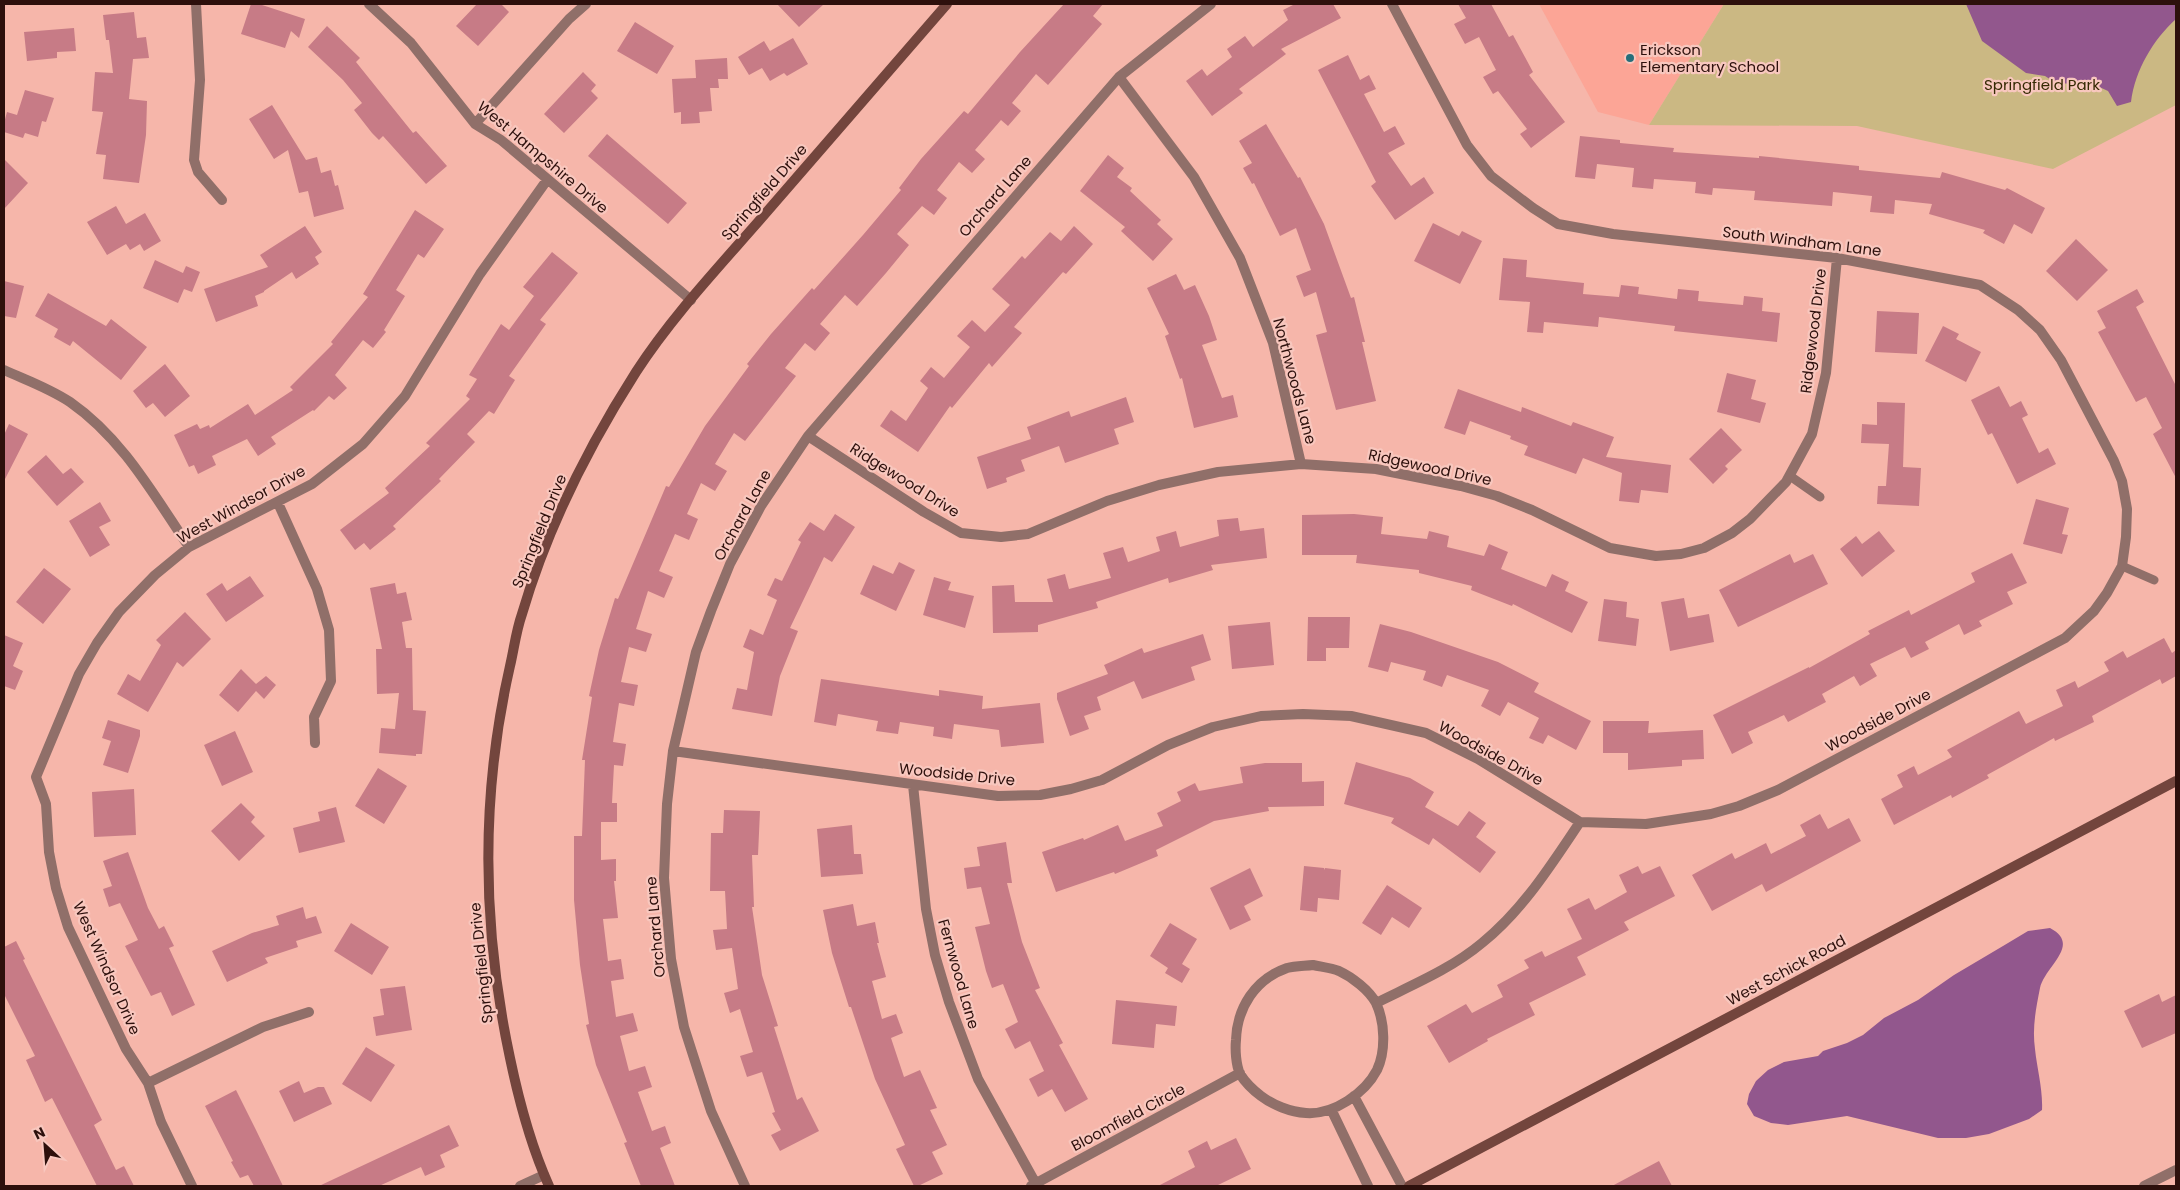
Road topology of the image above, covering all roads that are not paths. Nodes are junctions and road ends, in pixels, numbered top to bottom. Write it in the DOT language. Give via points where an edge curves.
graph roads {
  1 [pos="196,4"];
  2 [pos="369,4"];
  3 [pos="586,4"];
  4 [pos="947,4"];
  5 [pos="1211,4"];
  6 [pos="1392,4"];
  7 [pos="1119,77"];
  8 [pos="475,124"];
  9 [pos="547,180"];
  10 [pos="222,200"];
  11 [pos="1837,258"];
  12 [pos="691,300"];
  13 [pos="4,370"];
  14 [pos="808,436"];
  15 [pos="1301,464"];
  16 [pos="1790,476"];
  17 [pos="1820,497"];
  18 [pos="278,503"];
  19 [pos="189,547"];
  20 [pos="2122,566"];
  21 [pos="2116,576"];
  22 [pos="2154,580"];
  23 [pos="315,743"];
  24 [pos="673,751"];
  25 [pos="2176,781"];
  26 [pos="913,785"];
  27 [pos="1580,822"];
  28 [pos="1376,1003"];
  29 [pos="309,1012"];
  30 [pos="1240,1073"];
  31 [pos="148,1083"];
  32 [pos="1354,1096"];
  33 [pos="1332,1109"];
  34 [pos="2176,1170"];
  35 [pos="544,1174"];
  36 [pos="1033,1185"];
  37 [pos="192,1186"];
  38 [pos="520,1186"];
  39 [pos="549,1186"];
  40 [pos="745,1186"];
  41 [pos="1368,1186"];
  42 [pos="1402,1186"];
  43 [pos="1409,1186"];
  44 [pos="2144,1186"];
  1 -- 10 [label="street" via="200,80 194,160 198,172"];
  2 -- 8 [label="street, West Hampshire Drive" via="411,43"];
  3 -- 8 [label="street"];
  4 -- 12 [label="street, Springfield Drive"];
  5 -- 7 [label="street, Orchard Lane"];
  6 -- 11 [label="street, South Windham Lane" via="1467,144 1491,176 1558,224 1613,234"];
  7 -- 14 [label="street, Orchard Lane"];
  7 -- 15 [label="street, Northwoods Lane" via="1194,177 1240,258 1273,343"];
  8 -- 9 [label="street, West Hampshire Drive" via="501,140"];
  9 -- 12 [label="street, West Hampshire Drive"];
  9 -- 18 [label="street, West Windsor Drive" via="480,274 405,396 363,444 341,463"];
  11 -- 16 [label="street, Ridgewood Drive" via="1824,382 1812,434"];
  11 -- 20 [label="street, South Windham Lane" via="1980,285 2018,310 2040,330 2061,360 2122,482 2128,518"];
  12 -- 35 [label="street, Springfield Drive" via="638,369 597,436 562,507 521,614 499,721 487,824 489,925 499,1008 514,1078"];
  13 -- 19 [label="street" via="69,402 102,427 126,454"];
  14 -- 15 [label="street, Ridgewood Drive" via="961,533 1001,537 1028,534 1159,485 1218,472"];
  14 -- 24 [label="street, Orchard Lane" via="762,506 730,564 696,652"];
  15 -- 16 [label="street, Ridgewood Drive" via="1376,469 1461,486 1532,510 1610,548 1656,556 1704,548 1732,533 1750,519"];
  16 -- 17 [label="lane"];
  18 -- 19 [label="street, West Windsor Drive"];
  18 -- 23 [label="street" via="317,589 329,630 331,681 314,717"];
  19 -- 31 [label="street, West Windsor Drive" via="155,575 119,612 97,643 79,674 36,776 46,804 49,852 68,927 126,1049"];
  20 -- 21 [label="street, South Windham Lane"];
  20 -- 22 [label="lane"];
  21 -- 27 [label="street, Woodside Drive" via="2094,611 2065,638 1778,790 1711,814 1646,824"];
  24 -- 26 [label="street, Woodside Drive"];
  24 -- 40 [label="street, Orchard Lane" via="664,878 671,959 684,1027 710,1112"];
  25 -- 43 [label="street, West Schick Road"];
  26 -- 27 [label="street, Woodside Drive" via="998,796 1052,794 1102,780 1168,745 1214,727 1261,716 1326,714 1372,720 1426,733 1478,759"];
  26 -- 36 [label="street, Fernwood Lane" via="926,909 949,1002 978,1079"];
  27 -- 28 [label="street" via="1525,899 1482,943 1453,963"];
  28 -- 30 [label="street" via="1360,985 1339,971 1313,965 1288,968 1269,978 1246,999 1236,1023 1235,1049"];
  28 -- 32 [label="street" via="1382,1024 1380,1061 1372,1078"];
  29 -- 31 [label="street" via="263,1028"];
  30 -- 33 [label="street" via="1252,1090 1276,1105 1307,1114"];
  30 -- 36 [label="street, Bloomfield Circle"];
  31 -- 37 [label="street, West Windsor Drive" via="161,1122"];
  32 -- 33 [label="street"];
  32 -- 42 [label="street"];
  33 -- 41 [label="street"];
  34 -- 44 [label="street"];
  35 -- 38 [label="street"];
  35 -- 39 [label="street, Springfield Drive"];
}
